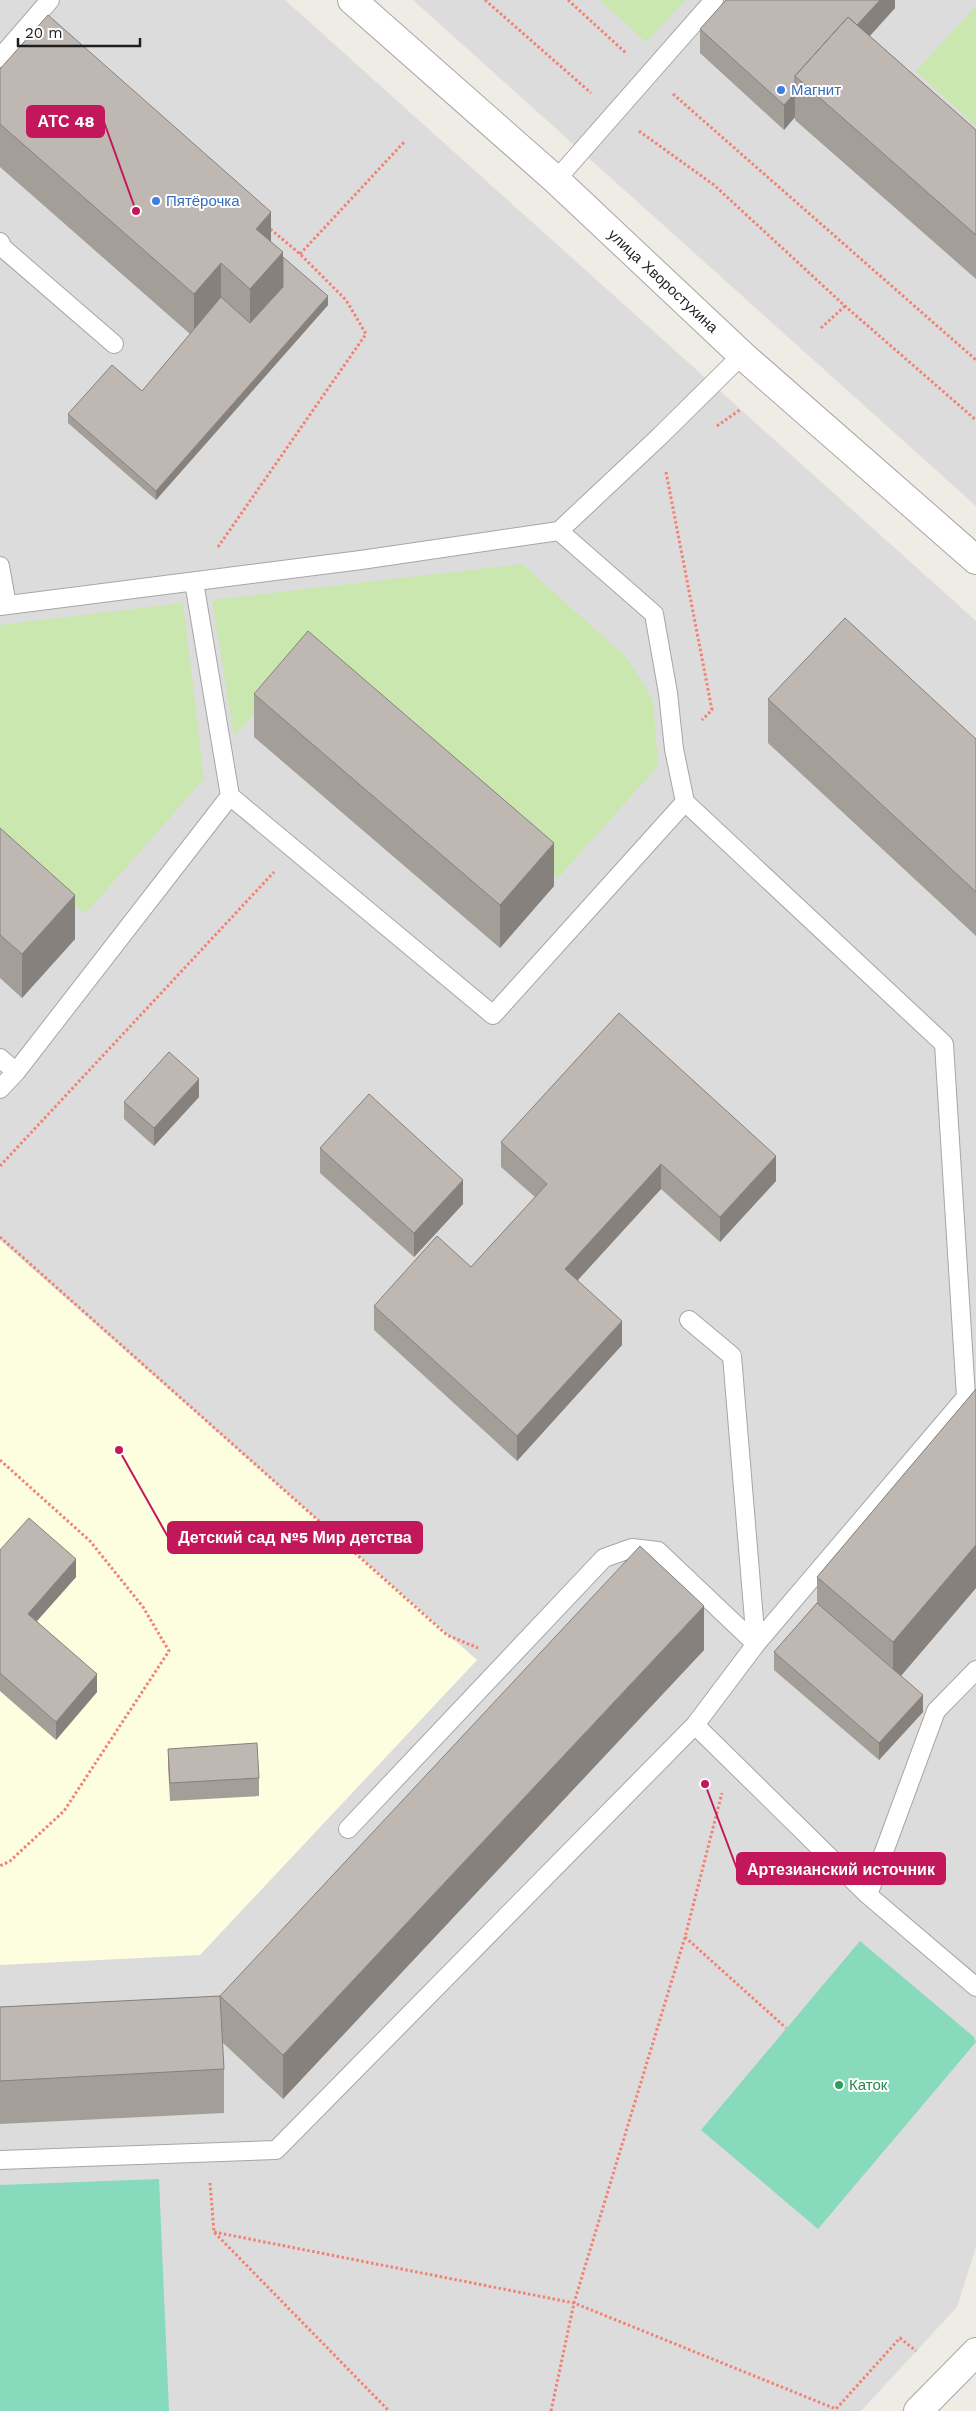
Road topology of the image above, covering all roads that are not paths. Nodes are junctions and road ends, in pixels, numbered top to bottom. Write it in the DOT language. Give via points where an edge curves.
graph roads {
  1 [pos="50,0"];
  2 [pos="352,0"];
  3 [pos="714,0"];
  4 [pos="0,58"];
  5 [pos="556,180"];
  6 [pos="0,242"];
  7 [pos="114,344"];
  8 [pos="742,354"];
  9 [pos="559,531"];
  10 [pos="976,560"];
  11 [pos="0,566"];
  12 [pos="194,582"];
  13 [pos="4,606"];
  14 [pos="230,796"];
  15 [pos="685,802"];
  16 [pos="0,1058"];
  17 [pos="16,1072"];
  18 [pos="0,1089"];
  19 [pos="689,1320"];
  20 [pos="756,1644"];
  21 [pos="976,1670"];
  22 [pos="695,1725"];
  23 [pos="348,1828"];
  24 [pos="868,1895"];
  25 [pos="976,1987"];
  26 [pos="0,2160"];
  27 [pos="976,2352"];
  28 [pos="918,2411"];
  1 -- 4 [label="lane"];
  2 -- 5 [label="street, улица Хворостухина"];
  3 -- 5 [label="lane"];
  5 -- 8 [label="street, улица Хворостухина"];
  6 -- 7 [label="lane"];
  8 -- 9 [label="lane"];
  8 -- 10 [label="street, улица Хворостухина"];
  9 -- 12 [label="lane"];
  9 -- 15 [label="lane" via="654,614"];
  11 -- 13 [label="lane"];
  12 -- 13 [label="lane"];
  12 -- 14 [label="lane"];
  14 -- 15 [label="lane" via="493,1015"];
  14 -- 17 [label="lane"];
  15 -- 20 [label="lane" via="944,1044 966,1397"];
  16 -- 17 [label="lane"];
  17 -- 18 [label="lane"];
  19 -- 20 [label="lane" via="732,1356"];
  20 -- 22 [label="lane"];
  20 -- 23 [label="lane" via="658,1551 632,1548 604,1558"];
  21 -- 24 [label="lane" via="936,1711"];
  22 -- 24 [label="lane"];
  22 -- 26 [label="lane" via="276,2150"];
  24 -- 25 [label="lane"];
  27 -- 28 [label="street"];
}
